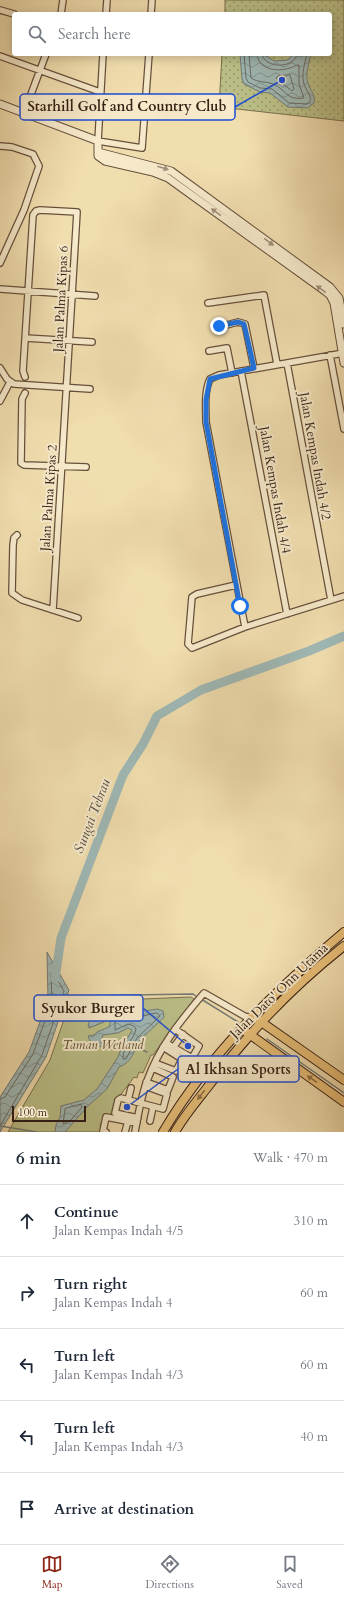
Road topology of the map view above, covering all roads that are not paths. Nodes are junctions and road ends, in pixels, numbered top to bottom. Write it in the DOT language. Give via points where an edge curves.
graph roads {
  1 [pos="63,0"];
  2 [pos="107,0"];
  3 [pos="152,0"];
  4 [pos="0,10"];
  5 [pos="61,12"];
  6 [pos="106,12"];
  7 [pos="151,12"];
  8 [pos="12,13"];
  9 [pos="0,56"];
  10 [pos="45,56"];
  11 [pos="104,56"];
  12 [pos="149,56"];
  13 [pos="39,71"];
  14 [pos="100,92"];
  15 [pos="0,104"];
  16 [pos="24,113"];
  17 [pos="98,140"];
  18 [pos="0,146"];
  19 [pos="255,237"];
  20 [pos="0,263"];
  21 [pos="0,290"];
  22 [pos="28,292"];
  23 [pos="73,295"];
  24 [pos="95,296"];
  25 [pos="208,303"];
  26 [pos="344,324"];
  27 [pos="219,326"];
  28 [pos="25,338"];
  29 [pos="70,341"];
  30 [pos="92,342"];
  31 [pos="209,351"];
  32 [pos="343,353"];
  33 [pos="330,355"];
  34 [pos="287,363"];
  35 [pos="344,363"];
  36 [pos="277,364"];
  37 [pos="0,368"];
  38 [pos="254,368"];
  39 [pos="241,371"];
  40 [pos="232,373"];
  41 [pos="25,377"];
  42 [pos="10,382"];
  43 [pos="67,387"];
  44 [pos="90,389"];
  45 [pos="25,393"];
  46 [pos="0,401"];
  47 [pos="344,429"];
  48 [pos="62,466"];
  49 [pos="86,466"];
  50 [pos="17,535"];
  51 [pos="236,585"];
  52 [pos="344,596"];
  53 [pos="331,600"];
  54 [pos="54,610"];
  55 [pos="287,614"];
  56 [pos="78,618"];
  57 [pos="245,627"];
  58 [pos="344,932"];
  59 [pos="344,946"];
  60 [pos="279,1004"];
  61 [pos="253,1016"];
  62 [pos="261,1022"];
  63 [pos="174,1029"];
  64 [pos="242,1029"];
  65 [pos="182,1034"];
  66 [pos="249,1034"];
  67 [pos="278,1035"];
  68 [pos="164,1045"];
  69 [pos="265,1046"];
  70 [pos="173,1048"];
  71 [pos="234,1052"];
  72 [pos="154,1065"];
  73 [pos="344,1080"];
  74 [pos="146,1084"];
  75 [pos="131,1088"];
  76 [pos="128,1100"];
  77 [pos="344,1102"];
  78 [pos="140,1104"];
  79 [pos="153,1107"];
  80 [pos="137,1120"];
  81 [pos="128,1121"];
  82 [pos="150,1121"];
  83 [pos="106,1132"];
  84 [pos="125,1132"];
  85 [pos="135,1132"];
  86 [pos="163,1132"];
  87 [pos="174,1132"];
  1 -- 5 [label="street"];
  2 -- 6 [label="street"];
  3 -- 7 [label="street"];
  4 -- 8 [label="street"];
  9 -- 13 [label="street"];
  10 -- 13 [label="street"];
  11 -- 14 [label="street"];
  12 -- 17 [label="street" via="142,148"];
  13 -- 14 [label="street"];
  13 -- 16 [label="street"];
  14 -- 17 [label="street"];
  15 -- 16 [label="street"];
  16 -- 17 [label="street"];
  17 -- 19 [label="street" via="98,152 170,171"];
  18 -- 20 [label="street" via="33,154 39,166 24,210"];
  19 -- 26 [label="street, one-way" via="336,293"];
  32 -- 19 [label="street, one-way" via="330,295"];
  21 -- 22 [label="street"];
  22 -- 23 [label="street"];
  22 -- 23 [label="street, Jalan Palma Kipas 6" via="32,215 40,210 77,212"];
  22 -- 28 [label="street"];
  23 -- 24 [label="street"];
  23 -- 29 [label="street, Jalan Palma Kipas 6"];
  25 -- 36 [label="street" via="264,295"];
  27 -- 38 [label="street" via="238,322 244,324"];
  28 -- 29 [label="street"];
  28 -- 41 [label="street"];
  29 -- 30 [label="street"];
  29 -- 43 [label="street, Jalan Palma Kipas 6"];
  31 -- 40 [label="street" via="227,348"];
  32 -- 33 [label="street"];
  32 -- 35 [label="street"];
  33 -- 34 [label="street"];
  33 -- 47 [label="street"];
  34 -- 36 [label="street"];
  34 -- 53 [label="street, Jalan Kempas Indah 4/2"];
  36 -- 38 [label="street"];
  37 -- 42 [label="street"];
  38 -- 39 [label="street"];
  39 -- 40 [label="street"];
  39 -- 55 [label="street, Jalan Kempas Indah 4/4"];
  40 -- 51 [label="street" via="210,379 206,400 206,422"];
  42 -- 43 [label="street"];
  42 -- 46 [label="street"];
  43 -- 44 [label="street"];
  43 -- 48 [label="street, Jalan Palma Kipas 2"];
  45 -- 48 [label="street" via="22,399 21,463"];
  48 -- 49 [label="street"];
  48 -- 54 [label="street, Jalan Palma Kipas 2"];
  50 -- 54 [label="street" via="13,545 12,594"];
  51 -- 57 [label="street"];
  51 -- 57 [label="street" via="192,597 188,644 192,648"];
  52 -- 53 [label="street"];
  53 -- 55 [label="street"];
  54 -- 56 [label="street"];
  55 -- 57 [label="street"];
  58 -- 61 [label="main road, Jalan Dato' Onn Utama"];
  59 -- 60 [label="main road, Jalan Dato' Onn Utama" via="318,966"];
  60 -- 62 [label="main road, Jalan Dato' Onn Utama"];
  60 -- 67 [label="main road" via="271,1018"];
  61 -- 62 [label="main road"];
  61 -- 63 [label="street" via="246,1017 204,993"];
  61 -- 64 [label="main road, Jalan Dato' Onn Utama"];
  62 -- 66 [label="main road, Jalan Dato' Onn Utama"];
  62 -- 67 [label="main road"];
  63 -- 65 [label="street"];
  63 -- 68 [label="street"];
  64 -- 66 [label="main road"];
  64 -- 86 [label="main road, Jalan Dato' Onn Utama" via="204,1074"];
  65 -- 70 [label="street"];
  65 -- 70 [label="street" via="199,1046 192,1058"];
  66 -- 69 [label="main road"];
  66 -- 71 [label="main road, Jalan Dato' Onn Utama"];
  67 -- 73 [label="main road"];
  68 -- 70 [label="street"];
  68 -- 72 [label="street"];
  68 -- 72 [label="street" via="182,1058 176,1071"];
  69 -- 71 [label="main road" via="249,1043"];
  77 -- 69 [label="main road, one-way"];
  71 -- 87 [label="main road, Jalan Dato' Onn Utama, one-way"];
  72 -- 74 [label="street"];
  72 -- 74 [label="street" via="173,1077 168,1090"];
  74 -- 78 [label="street"];
  74 -- 79 [label="street" via="167,1094 163,1109"];
  75 -- 76 [label="street"];
  76 -- 78 [label="street"];
  76 -- 80 [label="street" via="118,1100 115,1112"];
  78 -- 79 [label="street"];
  78 -- 80 [label="street"];
  79 -- 82 [label="street"];
  80 -- 81 [label="street"];
  80 -- 85 [label="street"];
  81 -- 83 [label="street" via="106,1117 103,1131"];
  81 -- 84 [label="street"];
}
